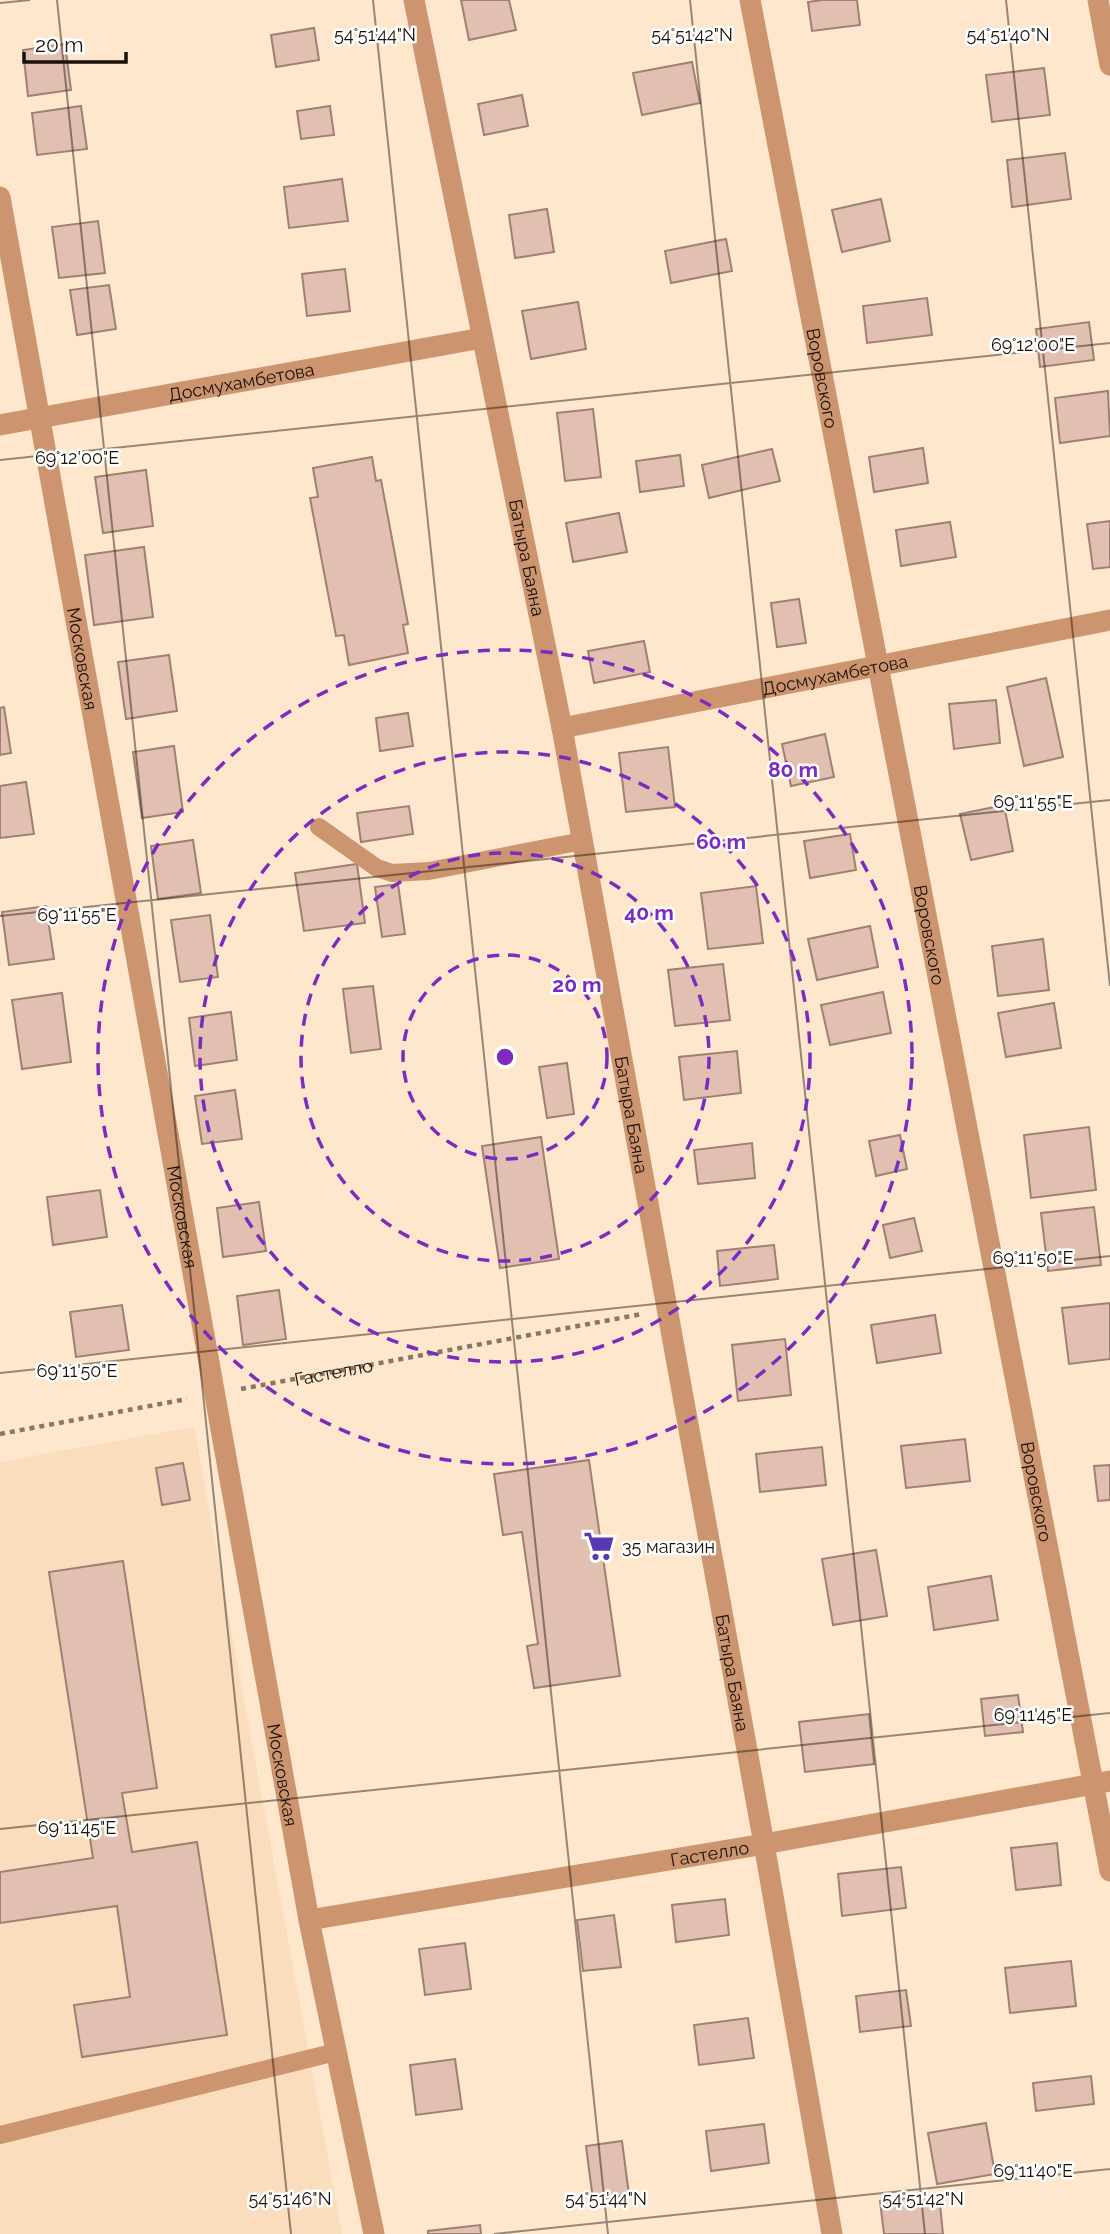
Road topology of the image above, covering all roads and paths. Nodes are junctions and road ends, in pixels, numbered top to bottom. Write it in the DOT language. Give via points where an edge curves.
graph roads {
  1 [pos="414,0"];
  2 [pos="750,0"];
  3 [pos="1098,0"];
  4 [pos="1110,65"];
  5 [pos="0,197"];
  6 [pos="482,338"];
  7 [pos="39,418"];
  8 [pos="0,425"];
  9 [pos="1110,620"];
  10 [pos="879,667"];
  11 [pos="562,728"];
  12 [pos="319,827"];
  13 [pos="582,841"];
  14 [pos="667,1309"];
  15 [pos="214,1394"];
  16 [pos="0,1434"];
  17 [pos="1102,1783"];
  18 [pos="764,1844"];
  19 [pos="1110,1871"];
  20 [pos="309,1920"];
  21 [pos="336,2052"];
  22 [pos="0,2135"];
  23 [pos="373,2234"];
  24 [pos="832,2234"];
  1 -- 6 [label="street, Батыра Баяна"];
  2 -- 10 [label="street, Воровского"];
  3 -- 4 [label="street"];
  5 -- 7 [label="street, Московская"];
  6 -- 7 [label="street, Досмухамбетова"];
  6 -- 11 [label="street, Батыра Баяна"];
  7 -- 8 [label="street, Досмухамбетова"];
  7 -- 15 [label="street, Московская"];
  9 -- 10 [label="street, Досмухамбетова"];
  10 -- 11 [label="street, Досмухамбетова"];
  10 -- 17 [label="street, Воровского"];
  11 -- 13 [label="street, Батыра Баяна"];
  12 -- 13 [label="lane" via="377,868 392,873 429,871"];
  13 -- 14 [label="street, Батыра Баяна"];
  14 -- 15 [label="path, Гастелло"];
  14 -- 18 [label="street, Батыра Баяна"];
  15 -- 16 [label="path, Гастелло"];
  15 -- 20 [label="street, Московская"];
  17 -- 18 [label="street, Гастелло"];
  17 -- 19 [label="street, Воровского"];
  18 -- 20 [label="street, Гастелло"];
  18 -- 24 [label="street, Батыра Баяна"];
  20 -- 21 [label="street, Московская"];
  21 -- 22 [label="lane"];
  21 -- 23 [label="street, Московская"];
}
